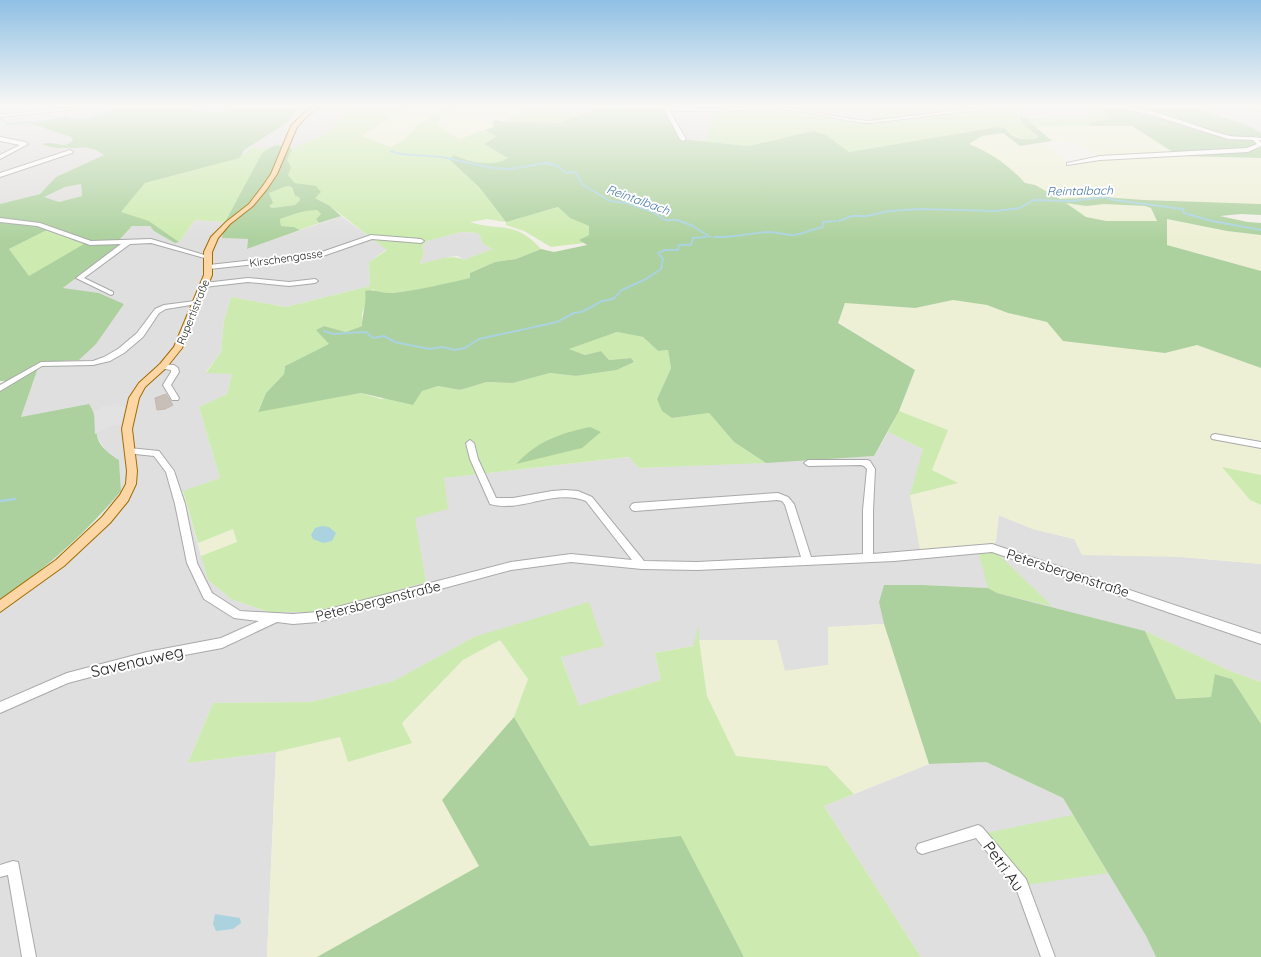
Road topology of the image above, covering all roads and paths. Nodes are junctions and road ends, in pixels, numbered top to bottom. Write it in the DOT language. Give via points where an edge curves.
graph roads {
  1 [pos="12,151"];
  2 [pos="283,151"];
  3 [pos="1236,151"];
  4 [pos="70,152"];
  5 [pos="0,157"];
  6 [pos="1069,164"];
  7 [pos="0,174"];
  8 [pos="0,220"];
  9 [pos="130,241"];
  10 [pos="421,241"];
  11 [pos="208,257"];
  12 [pos="208,267"];
  13 [pos="315,281"];
  14 [pos="204,285"];
  15 [pos="111,293"];
  16 [pos="195,303"];
  17 [pos="163,366"];
  18 [pos="0,388"];
  19 [pos="175,398"];
  20 [pos="1215,437"];
  21 [pos="470,443"];
  22 [pos="1261,445"];
  23 [pos="130,452"];
  24 [pos="808,463"];
  25 [pos="635,507"];
  26 [pos="868,557"];
  27 [pos="807,560"];
  28 [pos="642,565"];
  29 [pos="0,608"];
  30 [pos="276,618"];
  31 [pos="1261,639"];
  32 [pos="0,708"];
  33 [pos="922,848"];
  34 [pos="0,871"];
  35 [pos="29,957"];
  36 [pos="1048,957"];
  1 -- 5 [label="street"];
  2 -- 11 [label="main road, Rupertistraße" via="270,181 251,205 217,234"];
  3 -- 6 [label="street" via="1100,158"];
  4 -- 7 [label="street"];
  8 -- 9 [label="street" via="38,224 90,243"];
  9 -- 11 [label="street" via="151,241"];
  9 -- 15 [label="street" via="79,278"];
  10 -- 12 [label="street, Kirschengasse" via="371,237 320,255"];
  11 -- 12 [label="main road, Rupertistraße"];
  12 -- 14 [label="main road, Rupertistraße"];
  13 -- 14 [label="street" via="289,284 248,280"];
  14 -- 16 [label="main road, Rupertistraße"];
  16 -- 17 [label="main road, Rupertistraße" via="178,348"];
  16 -- 18 [label="street" via="160,309 140,334 106,359 93,363 41,364"];
  17 -- 19 [label="street" via="174,368 167,385"];
  17 -- 23 [label="main road, Rupertistraße" via="142,385 132,402 127,424"];
  20 -- 22 [label="street"];
  21 -- 28 [label="street" via="493,501 501,503 543,495 585,496"];
  23 -- 29 [label="main road, Rupertistraße" via="131,484 114,511 46,575"];
  23 -- 30 [label="street, Petersbergenstraße" via="156,453 170,471 192,563 208,596 238,616"];
  24 -- 26 [label="street" via="861,462 867,463 871,469"];
  25 -- 27 [label="street" via="778,496 789,504"];
  26 -- 27 [label="street, Petersbergenstraße"];
  26 -- 31 [label="street, Petersbergenstraße" via="992,548"];
  27 -- 28 [label="street, Petersbergenstraße" via="697,566"];
  28 -- 30 [label="street, Petersbergenstraße" via="571,558 520,565 318,617"];
  30 -- 32 [label="street, Savenauweg" via="222,643 148,657 67,678"];
  33 -- 36 [label="street, Petri Au" via="978,831 1021,884"];
  34 -- 35 [label="street" via="13,867"];
}
